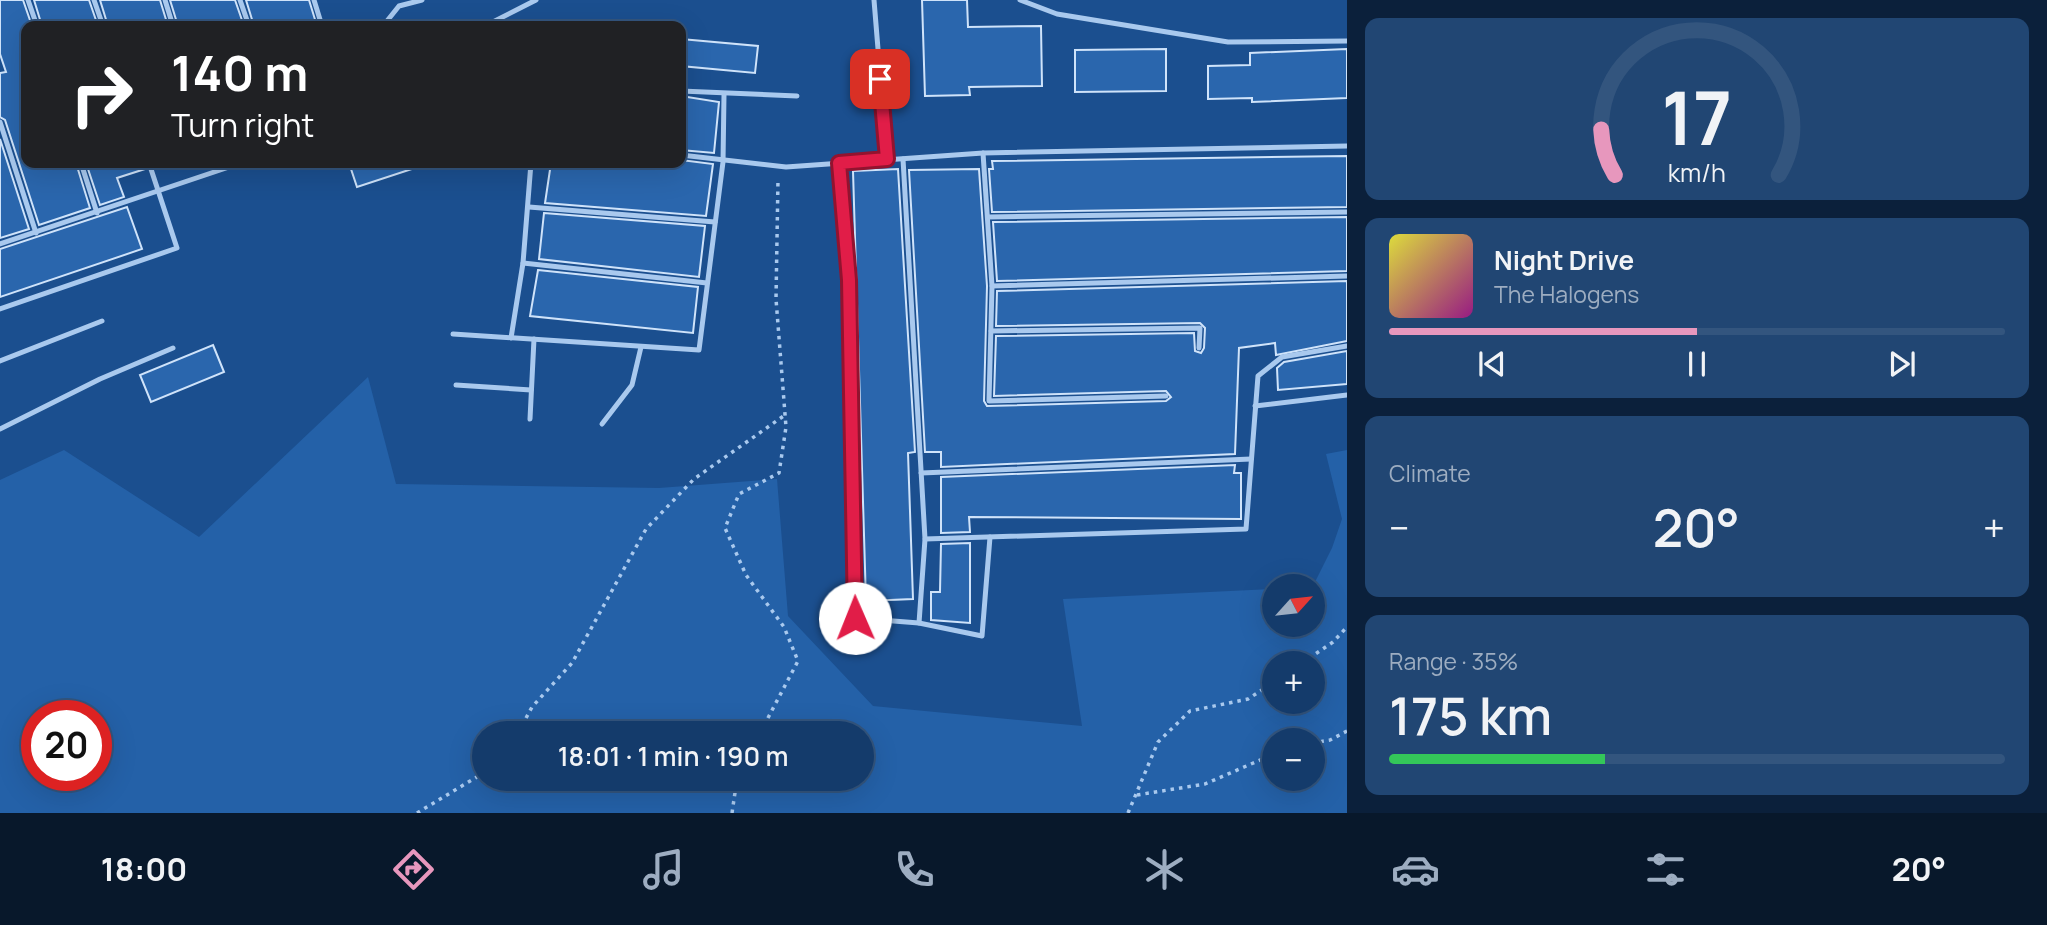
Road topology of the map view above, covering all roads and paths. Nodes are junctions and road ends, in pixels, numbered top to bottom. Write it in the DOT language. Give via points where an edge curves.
graph roads {
  1 [pos="28,0"];
  2 [pos="94,0"];
  3 [pos="165,0"];
  4 [pos="240,0"];
  5 [pos="314,0"];
  6 [pos="422,0"];
  7 [pos="874,0"];
  8 [pos="1020,0"];
  9 [pos="532,1"];
  10 [pos="398,3"];
  11 [pos="35,21"];
  12 [pos="101,21"];
  13 [pos="171,21"];
  14 [pos="247,21"];
  15 [pos="320,21"];
  16 [pos="386,21"];
  17 [pos="494,21"];
  18 [pos="1347,41"];
  19 [pos="686,91"];
  20 [pos="724,95"];
  21 [pos="797,96"];
  22 [pos="0,122"];
  23 [pos="1347,146"];
  24 [pos="983,153"];
  25 [pos="686,156"];
  26 [pos="887,159"];
  27 [pos="903,159"];
  28 [pos="723,162"];
  29 [pos="839,163"];
  30 [pos="780,167"];
  31 [pos="82,168"];
  32 [pos="151,168"];
  33 [pos="220,168"];
  34 [pos="228,168"];
  35 [pos="531,168"];
  36 [pos="221,171"];
  37 [pos="159,192"];
  38 [pos="529,207"];
  39 [pos="1347,212"];
  40 [pos="97,213"];
  41 [pos="988,217"];
  42 [pos="715,222"];
  43 [pos="36,233"];
  44 [pos="0,244"];
  45 [pos="523,263"];
  46 [pos="1347,276"];
  47 [pos="708,283"];
  48 [pos="992,286"];
  49 [pos="0,309"];
  50 [pos="102,321"];
  51 [pos="991,331"];
  52 [pos="453,334"];
  53 [pos="511,338"];
  54 [pos="534,339"];
  55 [pos="1347,346"];
  56 [pos="641,347"];
  57 [pos="173,348"];
  58 [pos="1199,348"];
  59 [pos="0,361"];
  60 [pos="456,385"];
  61 [pos="531,390"];
  62 [pos="1347,395"];
  63 [pos="1166,396"];
  64 [pos="1255,406"];
  65 [pos="785,415"];
  66 [pos="530,419"];
  67 [pos="602,424"];
  68 [pos="0,429"];
  69 [pos="1251,459"];
  70 [pos="921,473"];
  71 [pos="990,537"];
  72 [pos="925,539"];
  73 [pos="919,623"];
  74 [pos="1347,627"];
  75 [pos="1320,651"];
  76 [pos="1262,690"];
  77 [pos="525,721"];
  78 [pos="766,721"];
  79 [pos="1347,731"];
  80 [pos="1325,741"];
  81 [pos="1262,759"];
  82 [pos="472,780"];
  83 [pos="735,791"];
  84 [pos="1137,795"];
  85 [pos="417,813"];
  86 [pos="732,813"];
  87 [pos="1128,813"];
  1 -- 11 [label="lane"];
  2 -- 12 [label="lane"];
  3 -- 13 [label="lane"];
  4 -- 14 [label="lane"];
  5 -- 15 [label="lane"];
  6 -- 10 [label="lane"];
  7 -- 26 [label="lane"];
  8 -- 18 [label="lane" via="1057,15 1228,42"];
  9 -- 17 [label="lane"];
  10 -- 16 [label="lane"];
  19 -- 20 [label="lane"];
  20 -- 21 [label="lane"];
  20 -- 28 [label="lane"];
  22 -- 43 [label="lane"];
  23 -- 24 [label="lane"];
  24 -- 27 [label="lane"];
  24 -- 41 [label="lane"];
  25 -- 28 [label="lane"];
  26 -- 27 [label="lane"];
  26 -- 29 [label="lane"];
  27 -- 70 [label="lane"];
  28 -- 30 [label="lane"];
  28 -- 42 [label="lane"];
  29 -- 30 [label="lane"];
  29 -- 73 [label="lane" via="849,280 855,618"];
  30 -- 65 [label="path" via="776,299"];
  31 -- 40 [label="lane"];
  32 -- 37 [label="lane"];
  33 -- 36 [label="lane"];
  34 -- 36 [label="lane"];
  35 -- 38 [label="lane"];
  36 -- 37 [label="lane"];
  37 -- 40 [label="lane"];
  37 -- 49 [label="lane" via="177,248"];
  38 -- 42 [label="lane"];
  38 -- 45 [label="lane"];
  39 -- 41 [label="lane"];
  40 -- 43 [label="lane"];
  41 -- 48 [label="lane"];
  42 -- 47 [label="lane"];
  43 -- 44 [label="lane"];
  45 -- 47 [label="lane"];
  45 -- 53 [label="lane"];
  46 -- 48 [label="lane"];
  47 -- 56 [label="lane" via="699,351"];
  48 -- 51 [label="lane"];
  50 -- 59 [label="lane"];
  51 -- 58 [label="lane" via="1200,328"];
  51 -- 63 [label="lane" via="989,401"];
  52 -- 53 [label="lane"];
  53 -- 54 [label="lane"];
  54 -- 56 [label="lane"];
  54 -- 61 [label="lane"];
  55 -- 64 [label="lane" via="1282,357 1258,376"];
  56 -- 67 [label="lane" via="632,385"];
  57 -- 68 [label="lane"];
  60 -- 61 [label="lane"];
  61 -- 66 [label="lane"];
  62 -- 64 [label="lane"];
  64 -- 69 [label="lane"];
  65 -- 77 [label="path" via="694,480 646,529 572,663"];
  65 -- 78 [label="path" via="779,473 739,494 725,528 746,575 784,627 798,661"];
  69 -- 70 [label="lane"];
  69 -- 71 [label="lane" via="1246,529"];
  70 -- 72 [label="lane"];
  71 -- 72 [label="lane"];
  71 -- 73 [label="lane" via="982,636"];
  72 -- 73 [label="lane"];
  74 -- 75 [label="path"];
  76 -- 84 [label="path" via="1248,699 1189,711 1158,742"];
  79 -- 80 [label="path"];
  81 -- 84 [label="path" via="1205,784"];
  82 -- 85 [label="path"];
  83 -- 86 [label="path"];
  84 -- 87 [label="path"];
}
